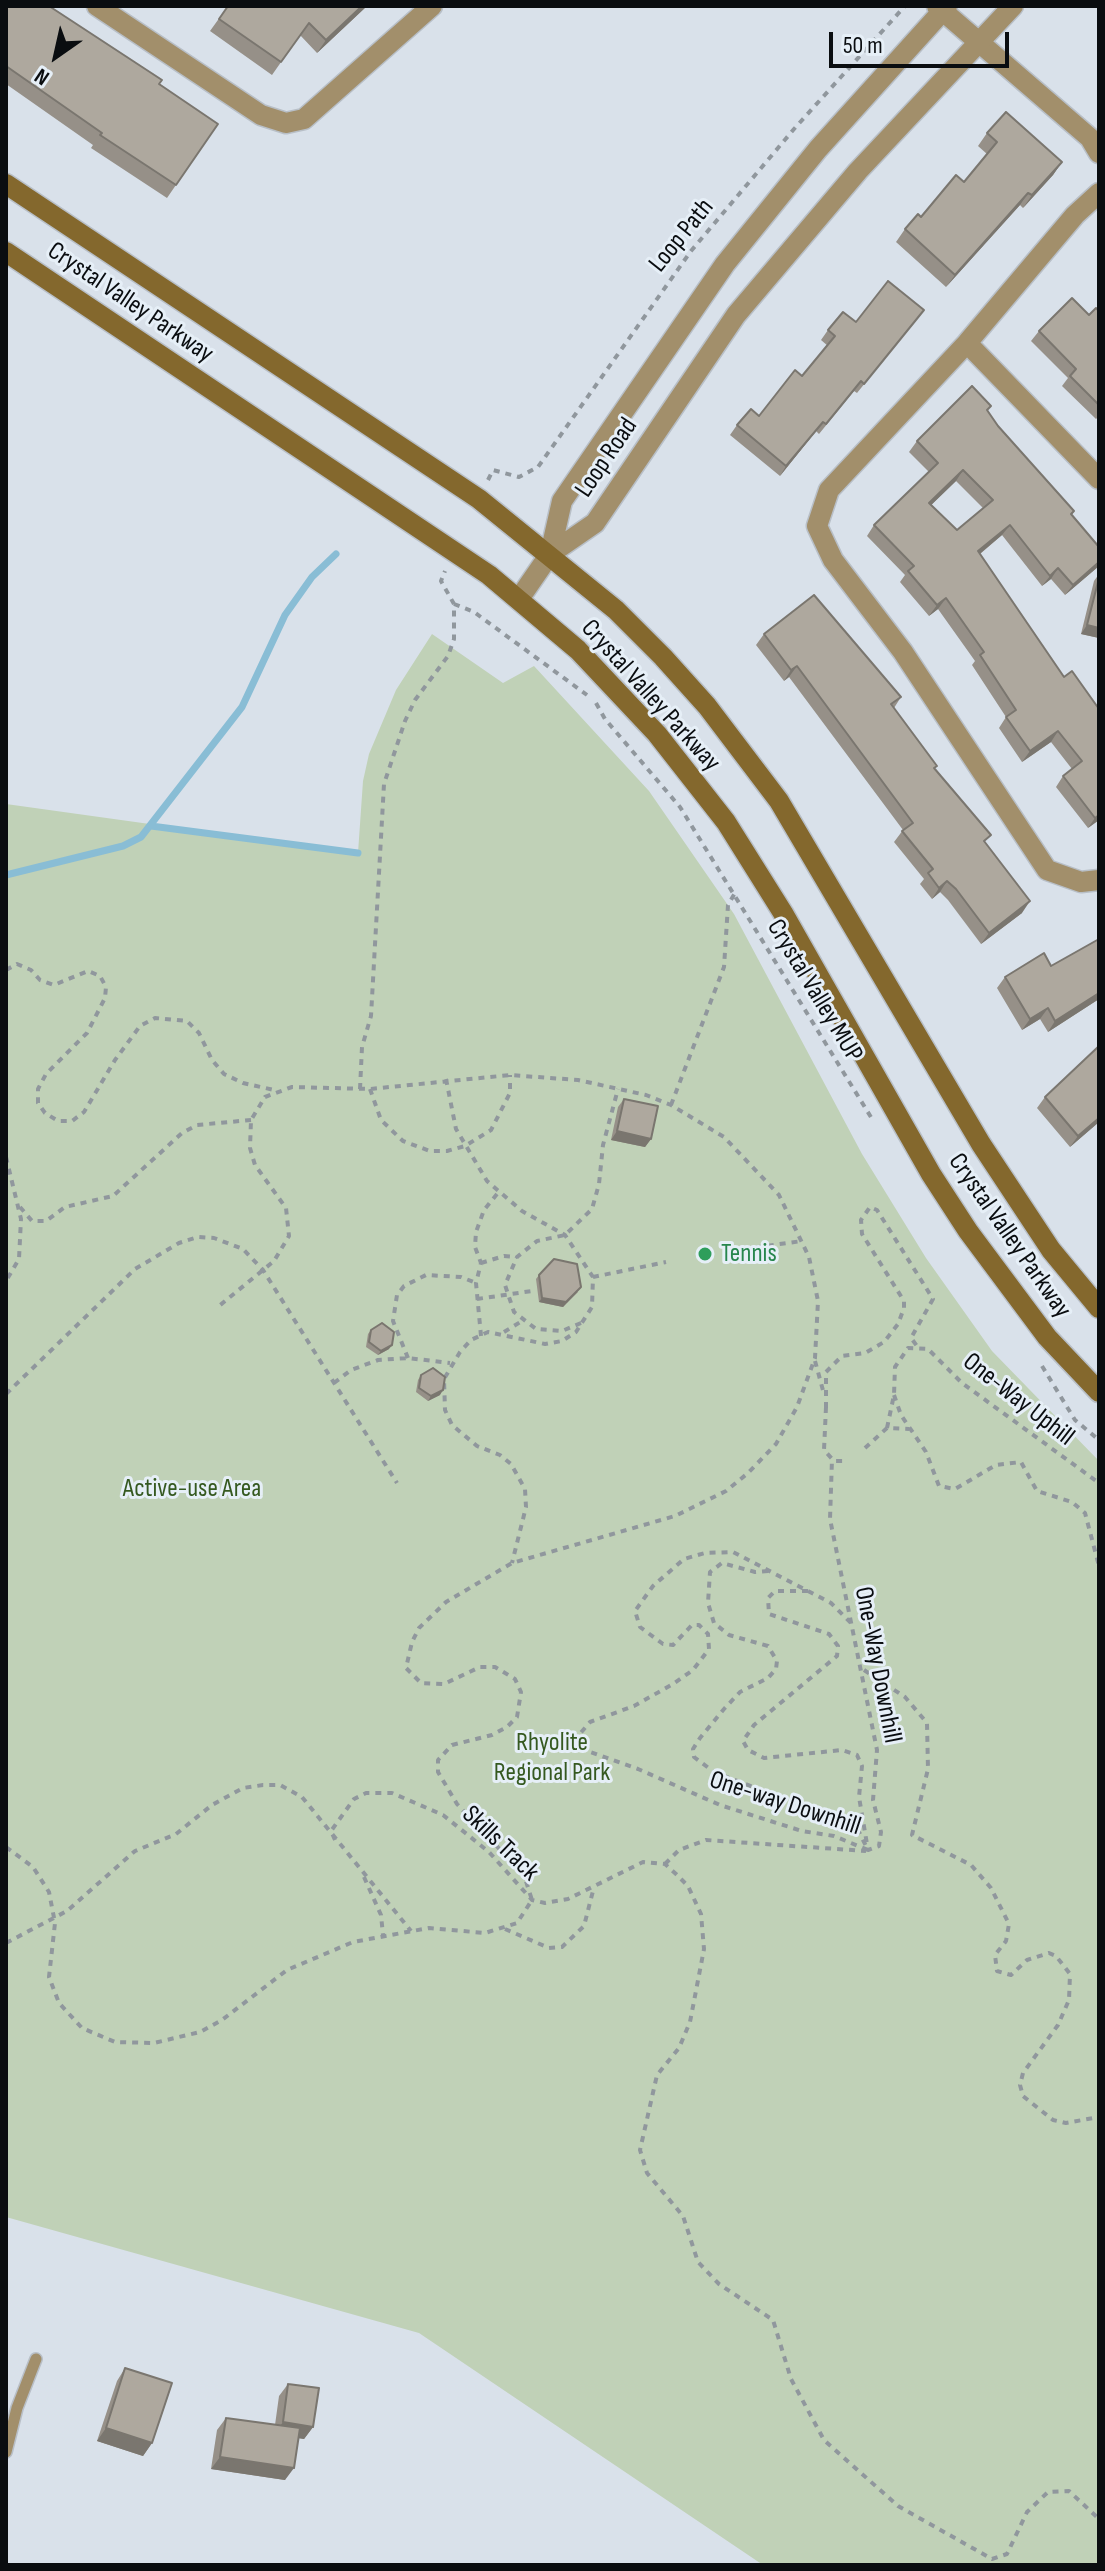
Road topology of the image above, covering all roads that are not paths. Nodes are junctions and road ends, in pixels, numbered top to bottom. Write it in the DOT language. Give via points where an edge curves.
graph roads {
  1 [pos="97,6"];
  2 [pos="432,6"];
  3 [pos="1013,6"];
  4 [pos="942,8"];
  5 [pos="980,43"];
  6 [pos="1099,153"];
  7 [pos="6,184"];
  8 [pos="1099,193"];
  9 [pos="6,252"];
  10 [pos="967,343"];
  11 [pos="1099,479"];
  12 [pos="550,554"];
  13 [pos="519,599"];
  14 [pos="1099,880"];
  15 [pos="1099,1308"];
  16 [pos="1099,1392"];
  17 [pos="36,2359"];
  18 [pos="6,2452"];
  1 -- 2 [label="street" via="261,115 286,123 304,119"];
  3 -- 5 [label="street, Loop Road"];
  4 -- 5 [label="street"];
  4 -- 12 [label="street, Loop Road" via="725,264 562,501"];
  5 -- 6 [label="street" via="1090,138"];
  5 -- 12 [label="street, Loop Road" via="858,171 736,315 595,523"];
  7 -- 12 [label="main road, Crystal Valley Parkway" via="479,499"];
  8 -- 10 [label="street"];
  9 -- 13 [label="main road, Crystal Valley Parkway"];
  10 -- 11 [label="street"];
  10 -- 14 [label="street" via="829,490 817,526 833,560 903,652 1047,870 1081,882"];
  12 -- 13 [label="street"];
  12 -- 15 [label="main road, Crystal Valley Parkway" via="663,657 746,755 813,855 988,1155 1051,1250"];
  13 -- 16 [label="main road, Crystal Valley Parkway" via="578,650 694,778 776,902 968,1231 1047,1337"];
  17 -- 18 [label="lane"];
}
